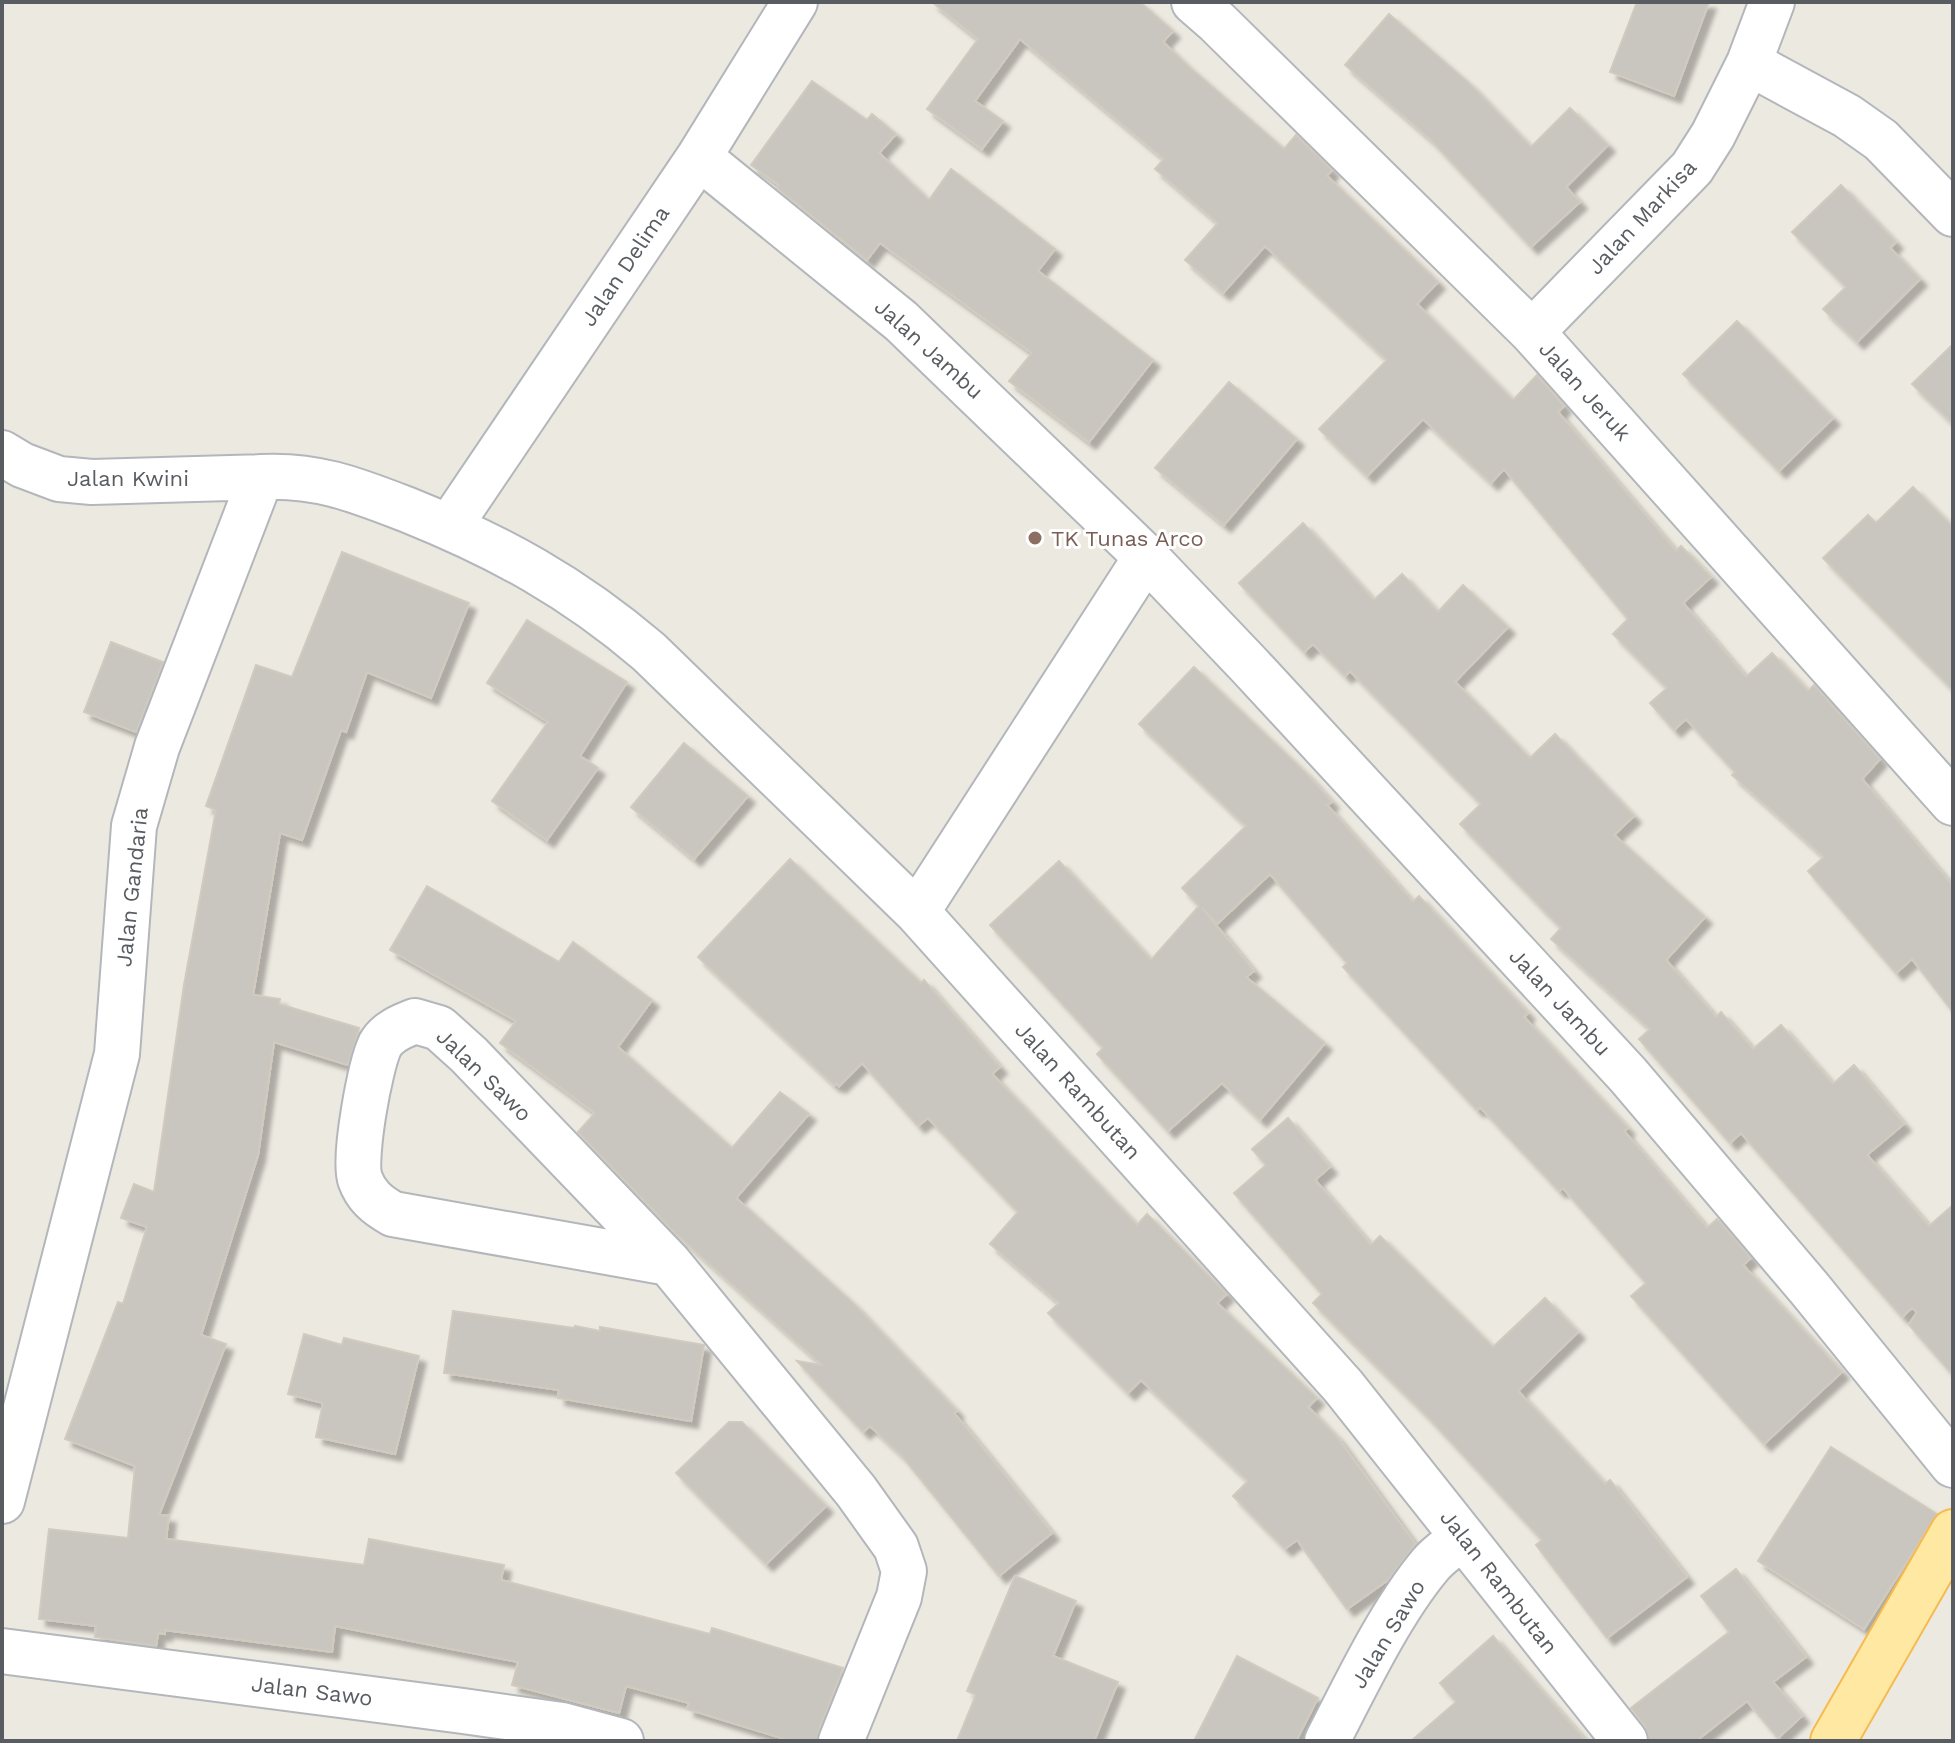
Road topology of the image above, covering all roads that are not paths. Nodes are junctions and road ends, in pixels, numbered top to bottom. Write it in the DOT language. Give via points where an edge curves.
graph roads {
  1 [pos="795,2"];
  2 [pos="1772,2"];
  3 [pos="1216,9"];
  4 [pos="1749,63"];
  5 [pos="699,157"];
  6 [pos="1953,214"];
  7 [pos="1532,332"];
  8 [pos="2,453"];
  9 [pos="261,477"];
  10 [pos="449,527"];
  11 [pos="1146,557"];
  12 [pos="1953,803"];
  13 [pos="917,912"];
  14 [pos="669,1263"];
  15 [pos="1953,1465"];
  16 [pos="2,1501"];
  17 [pos="1953,1532"];
  18 [pos="1463,1537"];
  19 [pos="2,1651"];
  20 [pos="621,1741"];
  21 [pos="841,1741"];
  22 [pos="1327,1741"];
  23 [pos="1625,1741"];
  24 [pos="1833,1741"];
  1 -- 5 [label="street, Jalan Delima"];
  2 -- 4 [label="street, Jalan Markisa"];
  3 -- 7 [label="street, Jalan Jeruk"];
  4 -- 6 [label="street" via="1881,140"];
  4 -- 7 [label="street, Jalan Markisa" via="1692,168"];
  5 -- 10 [label="street, Jalan Delima"];
  5 -- 11 [label="street, Jalan Jambu" via="901,321"];
  7 -- 12 [label="street, Jalan Jeruk"];
  8 -- 9 [label="street, Jalan Kwini" via="59,479"];
  9 -- 10 [label="street" via="290,475 344,485"];
  9 -- 16 [label="street, Jalan Gandaria" via="143,790 131,855 117,1054"];
  10 -- 13 [label="street, Jalan Rambutan" via="500,550 610,619"];
  11 -- 13 [label="street"];
  11 -- 15 [label="street, Jalan Jambu" via="1628,1075"];
  13 -- 18 [label="street, Jalan Rambutan" via="1343,1386"];
  14 -- 14 [label="street, Jalan Sawo" via="439,1028 415,1021 395,1029 381,1043 356,1159 372,1201 393,1214"];
  14 -- 21 [label="street, Jalan Sawo" via="896,1547 904,1571 899,1597"];
  17 -- 24 [label="main road"];
  18 -- 22 [label="street, Jalan Sawo" via="1417,1582"];
  18 -- 23 [label="street, Jalan Rambutan"];
  19 -- 20 [label="street, Jalan Sawo" via="562,1725"];
}
